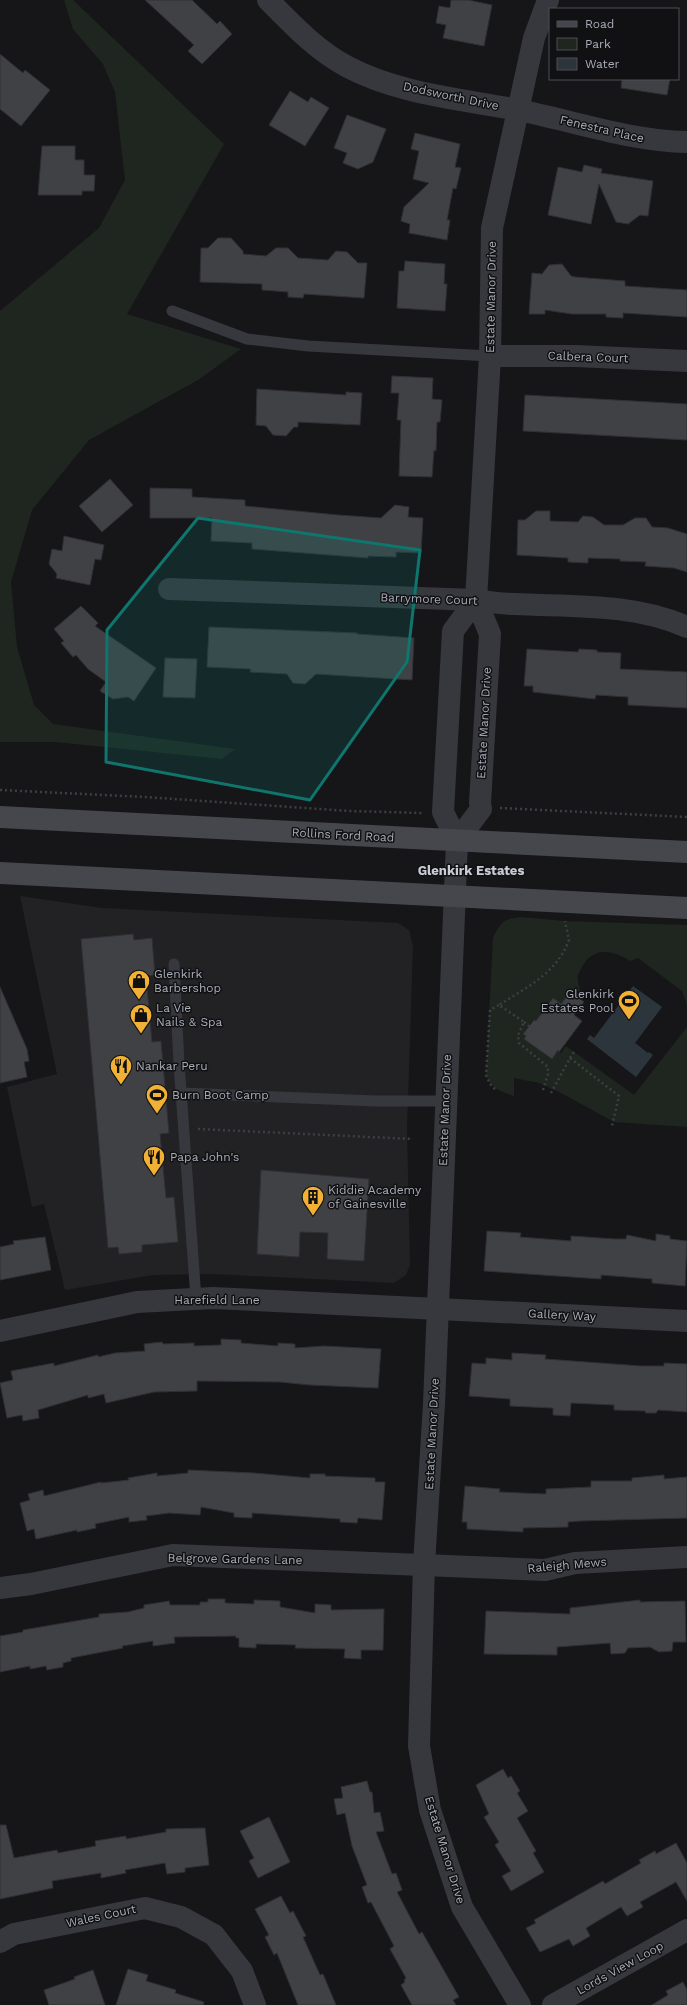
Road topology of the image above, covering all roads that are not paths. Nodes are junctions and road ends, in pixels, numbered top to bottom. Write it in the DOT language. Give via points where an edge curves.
graph roads {
  1 [pos="268,0"];
  2 [pos="548,0"];
  3 [pos="519,110"];
  4 [pos="687,142"];
  5 [pos="172,311"];
  6 [pos="490,356"];
  7 [pos="687,361"];
  8 [pos="169,589"];
  9 [pos="476,600"];
  10 [pos="687,627"];
  11 [pos="0,817"];
  12 [pos="457,841"];
  13 [pos="687,852"];
  14 [pos="0,874"];
  15 [pos="454,896"];
  16 [pos="687,908"];
  17 [pos="174,964"];
  18 [pos="181,1093"];
  19 [pos="446,1101"];
  20 [pos="196,1298"];
  21 [pos="437,1309"];
  22 [pos="687,1321"];
  23 [pos="0,1331"];
  24 [pos="687,1557"];
  25 [pos="424,1564"];
  26 [pos="0,1588"];
  27 [pos="687,1930"];
  28 [pos="0,1942"];
  29 [pos="255,2005"];
  30 [pos="520,2005"];
  31 [pos="553,2005"];
  1 -- 3 [label="street, Dodsworth Drive" via="314,45 346,66 382,81 426,93"];
  2 -- 3 [label="street, Estate Manor Drive" via="534,38"];
  3 -- 4 [label="street, Fenestra Place" via="658,142"];
  3 -- 6 [label="street, Estate Manor Drive" via="492,228"];
  5 -- 6 [label="lane" via="247,340"];
  6 -- 7 [label="street, Calbera Court" via="576,356"];
  6 -- 9 [label="street, Estate Manor Drive"];
  8 -- 9 [label="street, Barrymore Court"];
  9 -- 10 [label="street, Barrymore Court" via="634,611"];
  9 -- 12 [label="street, Estate Manor Drive" via="454,632 443,812"];
  9 -- 12 [label="street, Estate Manor Drive" via="490,634 481,809"];
  11 -- 12 [label="main road, Rollins Ford Road"];
  12 -- 13 [label="main road, Rollins Ford Road"];
  12 -- 15 [label="street, Estate Manor Drive"];
  14 -- 15 [label="main road"];
  15 -- 16 [label="main road"];
  15 -- 19 [label="street, Estate Manor Drive"];
  17 -- 18 [label="lane"];
  18 -- 19 [label="lane" via="375,1101"];
  18 -- 20 [label="lane"];
  19 -- 21 [label="street, Estate Manor Drive"];
  20 -- 21 [label="street, Harefield Lane"];
  20 -- 23 [label="street, Harefield Lane" via="137,1302"];
  21 -- 22 [label="street, Gallery Way"];
  21 -- 25 [label="street, Estate Manor Drive"];
  24 -- 25 [label="street, Raleigh Mews" via="575,1563 545,1570"];
  25 -- 26 [label="street, Belgrove Gardens Lane" via="173,1555"];
  25 -- 30 [label="street, Estate Manor Drive" via="419,1746 430,1810 462,1907"];
  27 -- 31 [label="street, Lords View Loop"];
  28 -- 29 [label="street, Wales Court" via="14,1934 145,1908 181,1917 214,1935 242,1971"];
}
